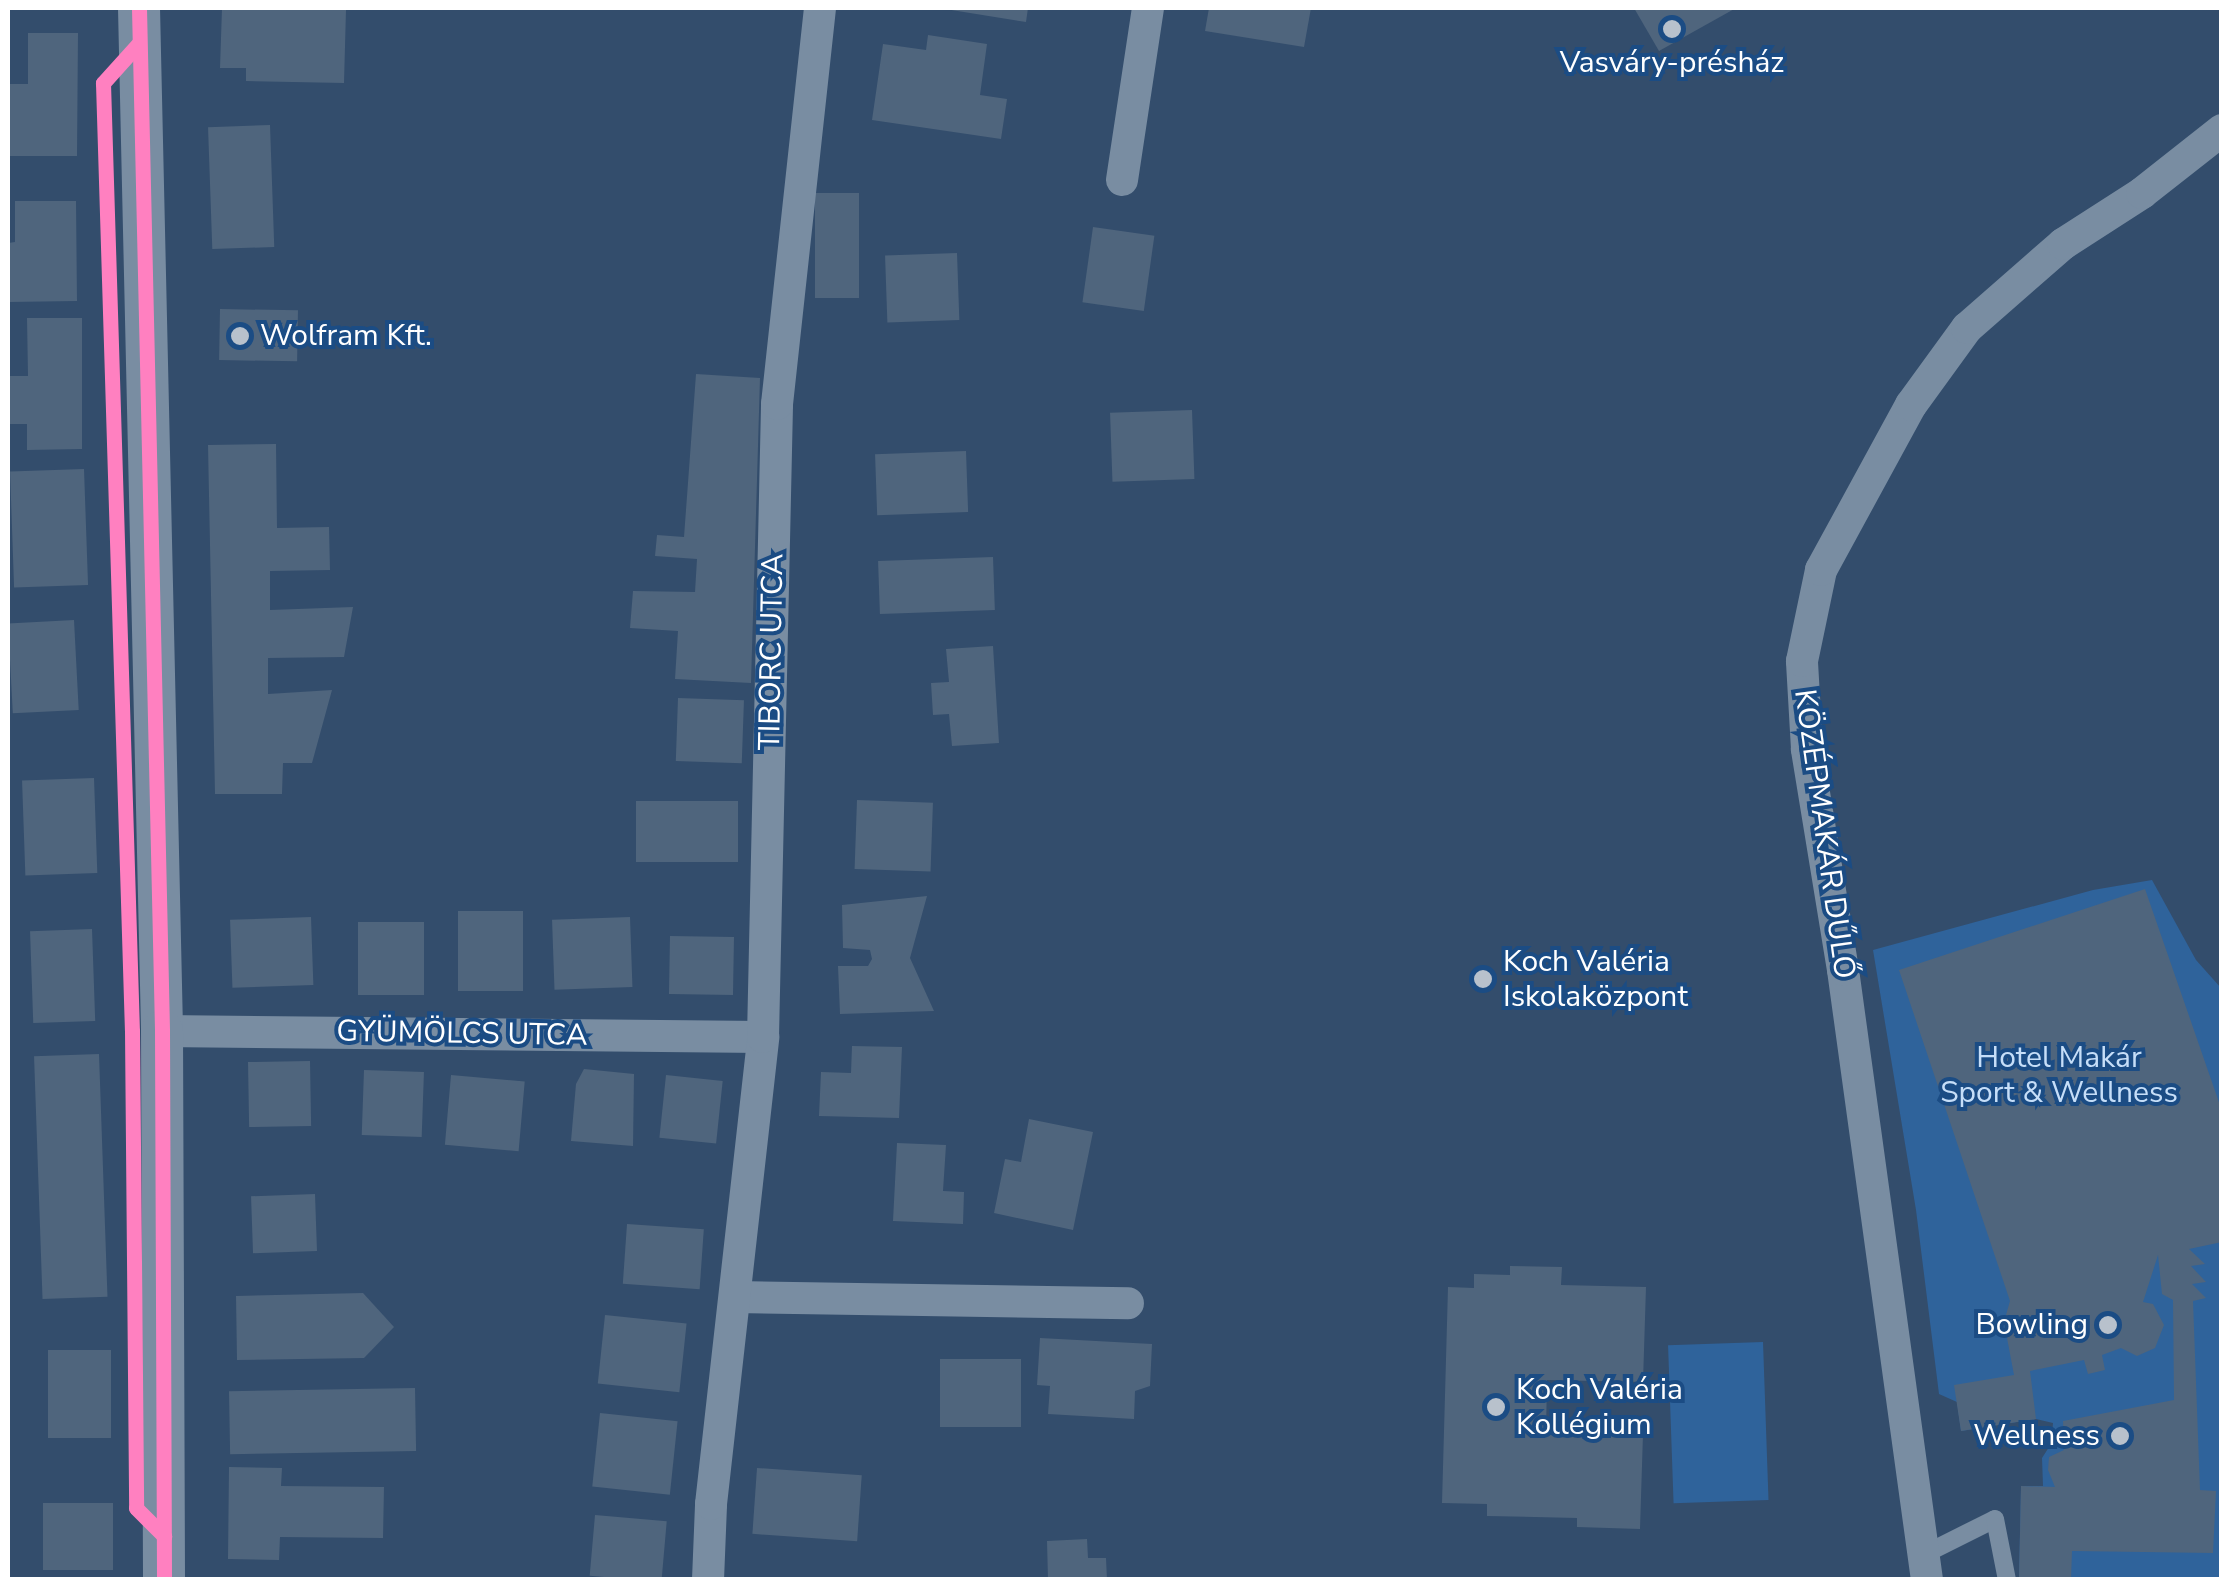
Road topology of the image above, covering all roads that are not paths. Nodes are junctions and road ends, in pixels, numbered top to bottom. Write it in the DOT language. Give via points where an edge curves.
graph roads {
  1 [pos="139,8"];
  2 [pos="820,8"];
  3 [pos="1148,8"];
  4 [pos="2222,130"];
  5 [pos="1122,180"];
  6 [pos="162,1031"];
  7 [pos="763,1037"];
  8 [pos="735,1297"];
  9 [pos="1128,1303"];
  10 [pos="1925,1567"];
  11 [pos="164,1580"];
  12 [pos="708,1580"];
  13 [pos="2007,1580"];
  1 -- 6 [label="street"];
  2 -- 7 [label="street, TIBORC UTCA" via="777,404"];
  3 -- 5 [label="street"];
  4 -- 10 [label="street, KÖZÉPMAKÁR DŰLŐ" via="2063,244 1967,328 1911,405 1821,570 1802,662 1807,748"];
  6 -- 7 [label="street, GYÜMÖLCS UTCA"];
  6 -- 11 [label="street"];
  7 -- 8 [label="street, TIBORC UTCA"];
  8 -- 9 [label="street"];
  8 -- 12 [label="street, TIBORC UTCA"];
  10 -- 13 [label="lane" via="1995,1519"];
}
